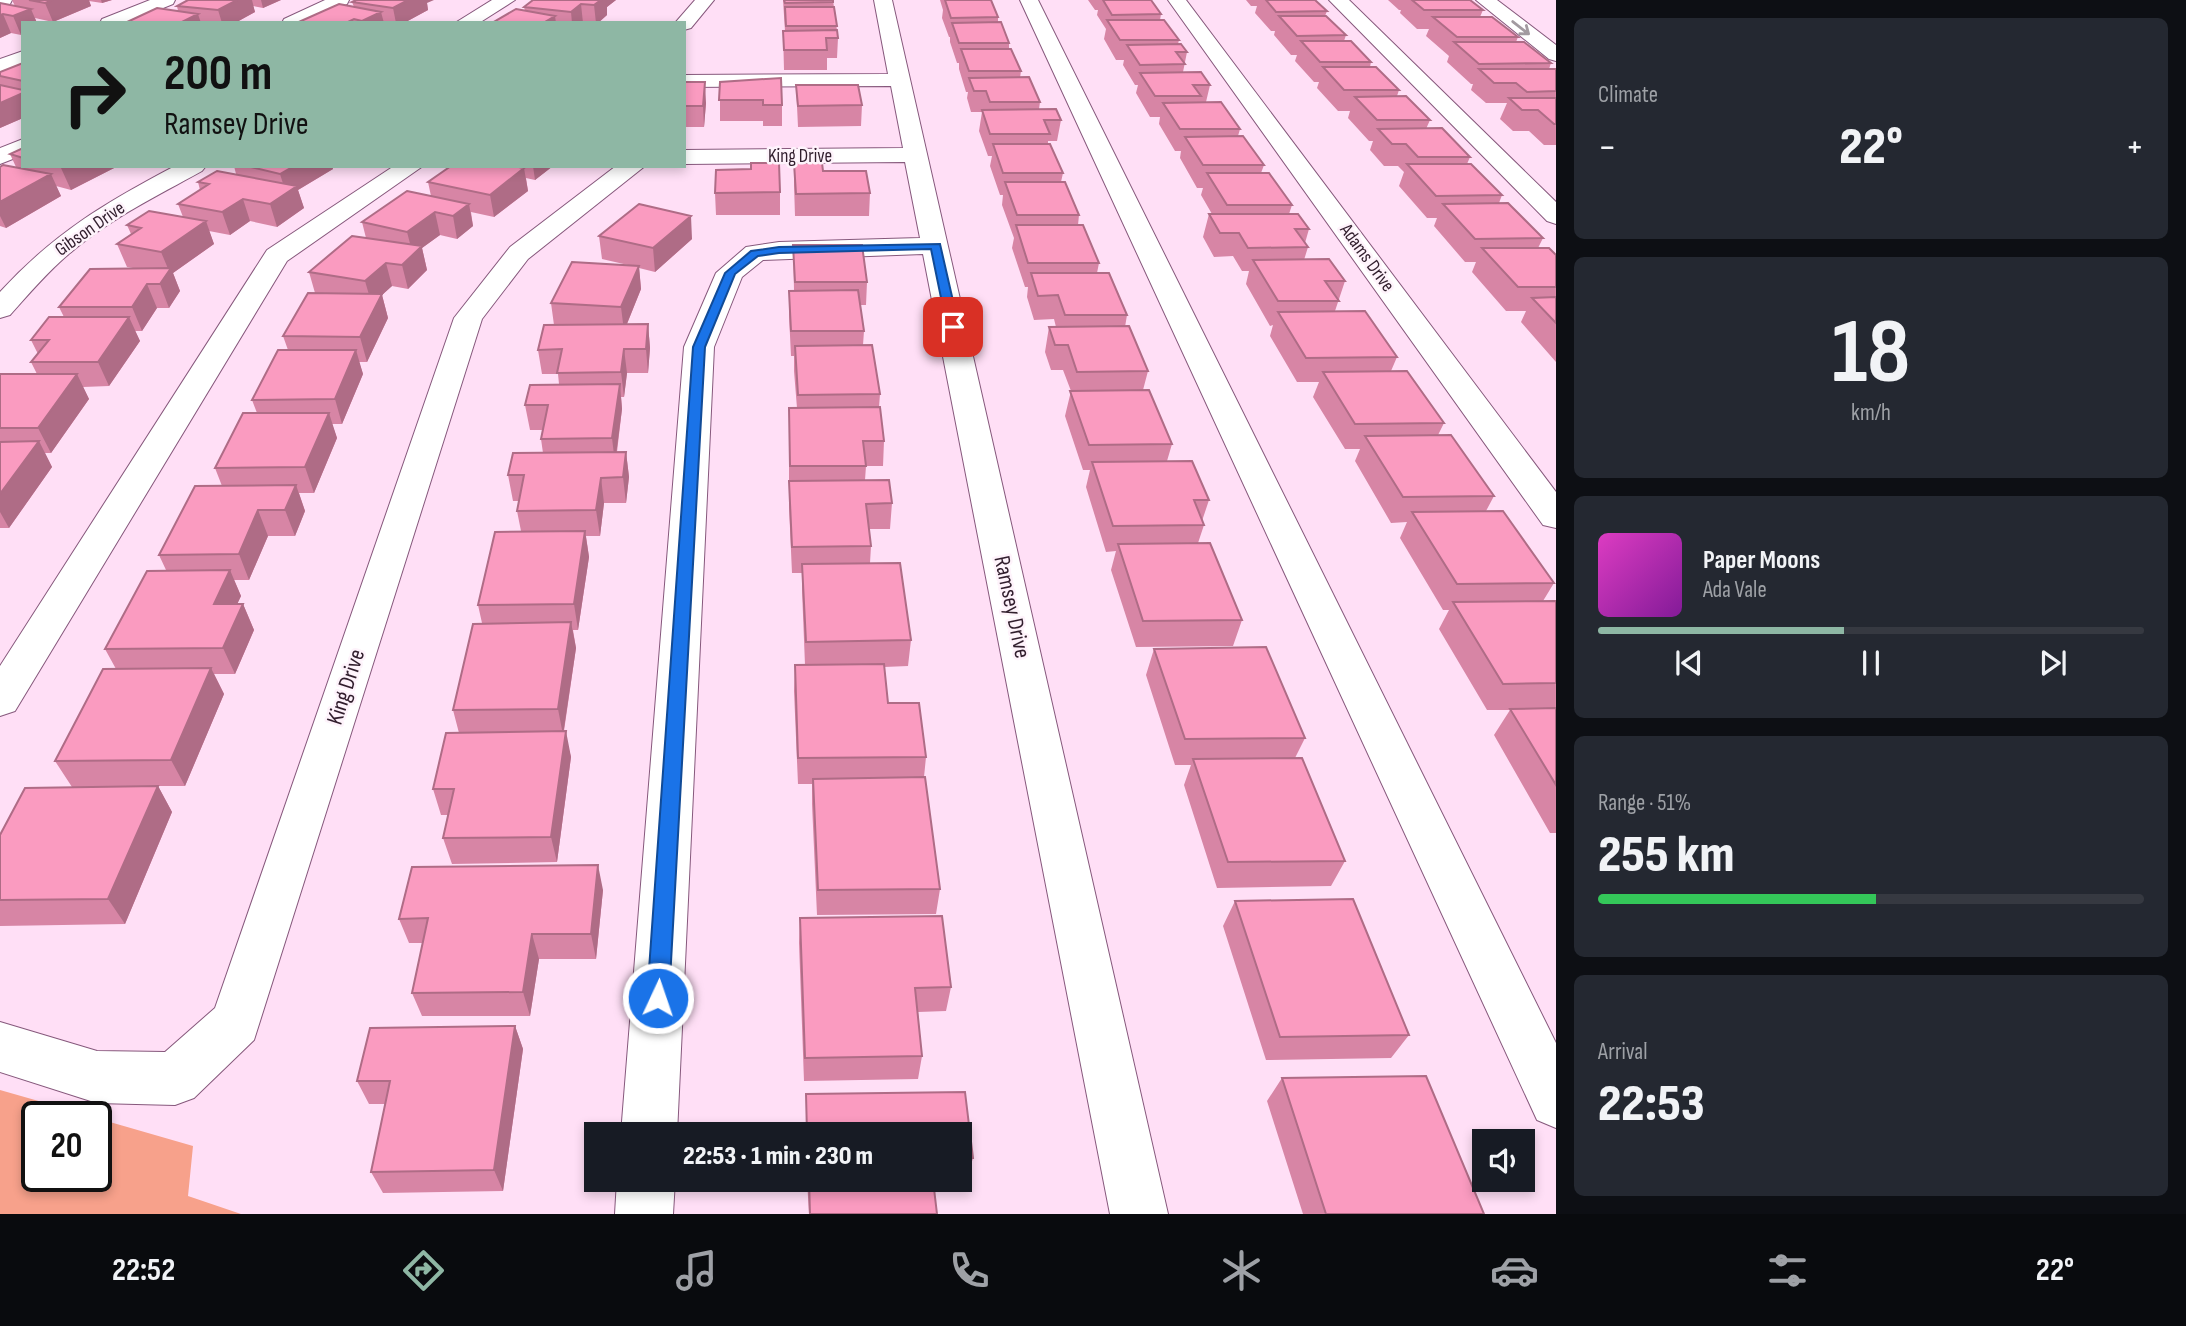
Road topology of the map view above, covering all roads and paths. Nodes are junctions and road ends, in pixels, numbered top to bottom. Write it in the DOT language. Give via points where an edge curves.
graph roads {
  1 [pos="166,0"];
  2 [pos="340,0"];
  3 [pos="506,0"];
  4 [pos="705,0"];
  5 [pos="884,0"];
  6 [pos="1029,0"];
  7 [pos="1177,0"];
  8 [pos="1338,0"];
  9 [pos="1485,0"];
  10 [pos="114,21"];
  11 [pos="294,21"];
  12 [pos="468,21"];
  13 [pos="686,22"];
  14 [pos="1556,55"];
  15 [pos="21,58"];
  16 [pos="0,66"];
  17 [pos="901,80"];
  18 [pos="686,81"];
  19 [pos="21,147"];
  20 [pos="917,155"];
  21 [pos="0,157"];
  22 [pos="686,157"];
  23 [pos="190,168"];
  24 [pos="408,168"];
  25 [pos="630,168"];
  26 [pos="1556,216"];
  27 [pos="936,246"];
  28 [pos="0,309"];
  29 [pos="1556,517"];
  30 [pos="0,700"];
  31 [pos="0,1047"];
  32 [pos="1556,1101"];
  33 [pos="650,1122"];
  34 [pos="645,1192"];
  35 [pos="644,1214"];
  36 [pos="1139,1214"];
  1 -- 10 [label="street"];
  2 -- 11 [label="street"];
  3 -- 12 [label="street"];
  4 -- 13 [label="street"];
  5 -- 17 [label="street, Ramsey Drive"];
  6 -- 32 [label="street"];
  7 -- 29 [label="street, Adams Drive"];
  8 -- 26 [label="street"];
  9 -- 14 [label="street, one-way"];
  15 -- 16 [label="street"];
  17 -- 18 [label="street"];
  17 -- 20 [label="street, Ramsey Drive"];
  19 -- 21 [label="street"];
  20 -- 22 [label="street, King Drive"];
  20 -- 27 [label="street, Ramsey Drive"];
  23 -- 28 [label="street, Gibson Drive" via="72,237"];
  24 -- 30 [label="street" via="277,256"];
  25 -- 31 [label="street, King Drive" via="519,253 468,318 236,1023 175,1079 97,1077"];
  27 -- 33 [label="street" via="755,253 730,273 699,347"];
  27 -- 36 [label="street, Ramsey Drive"];
  34 -- 35 [label="street"];
}
